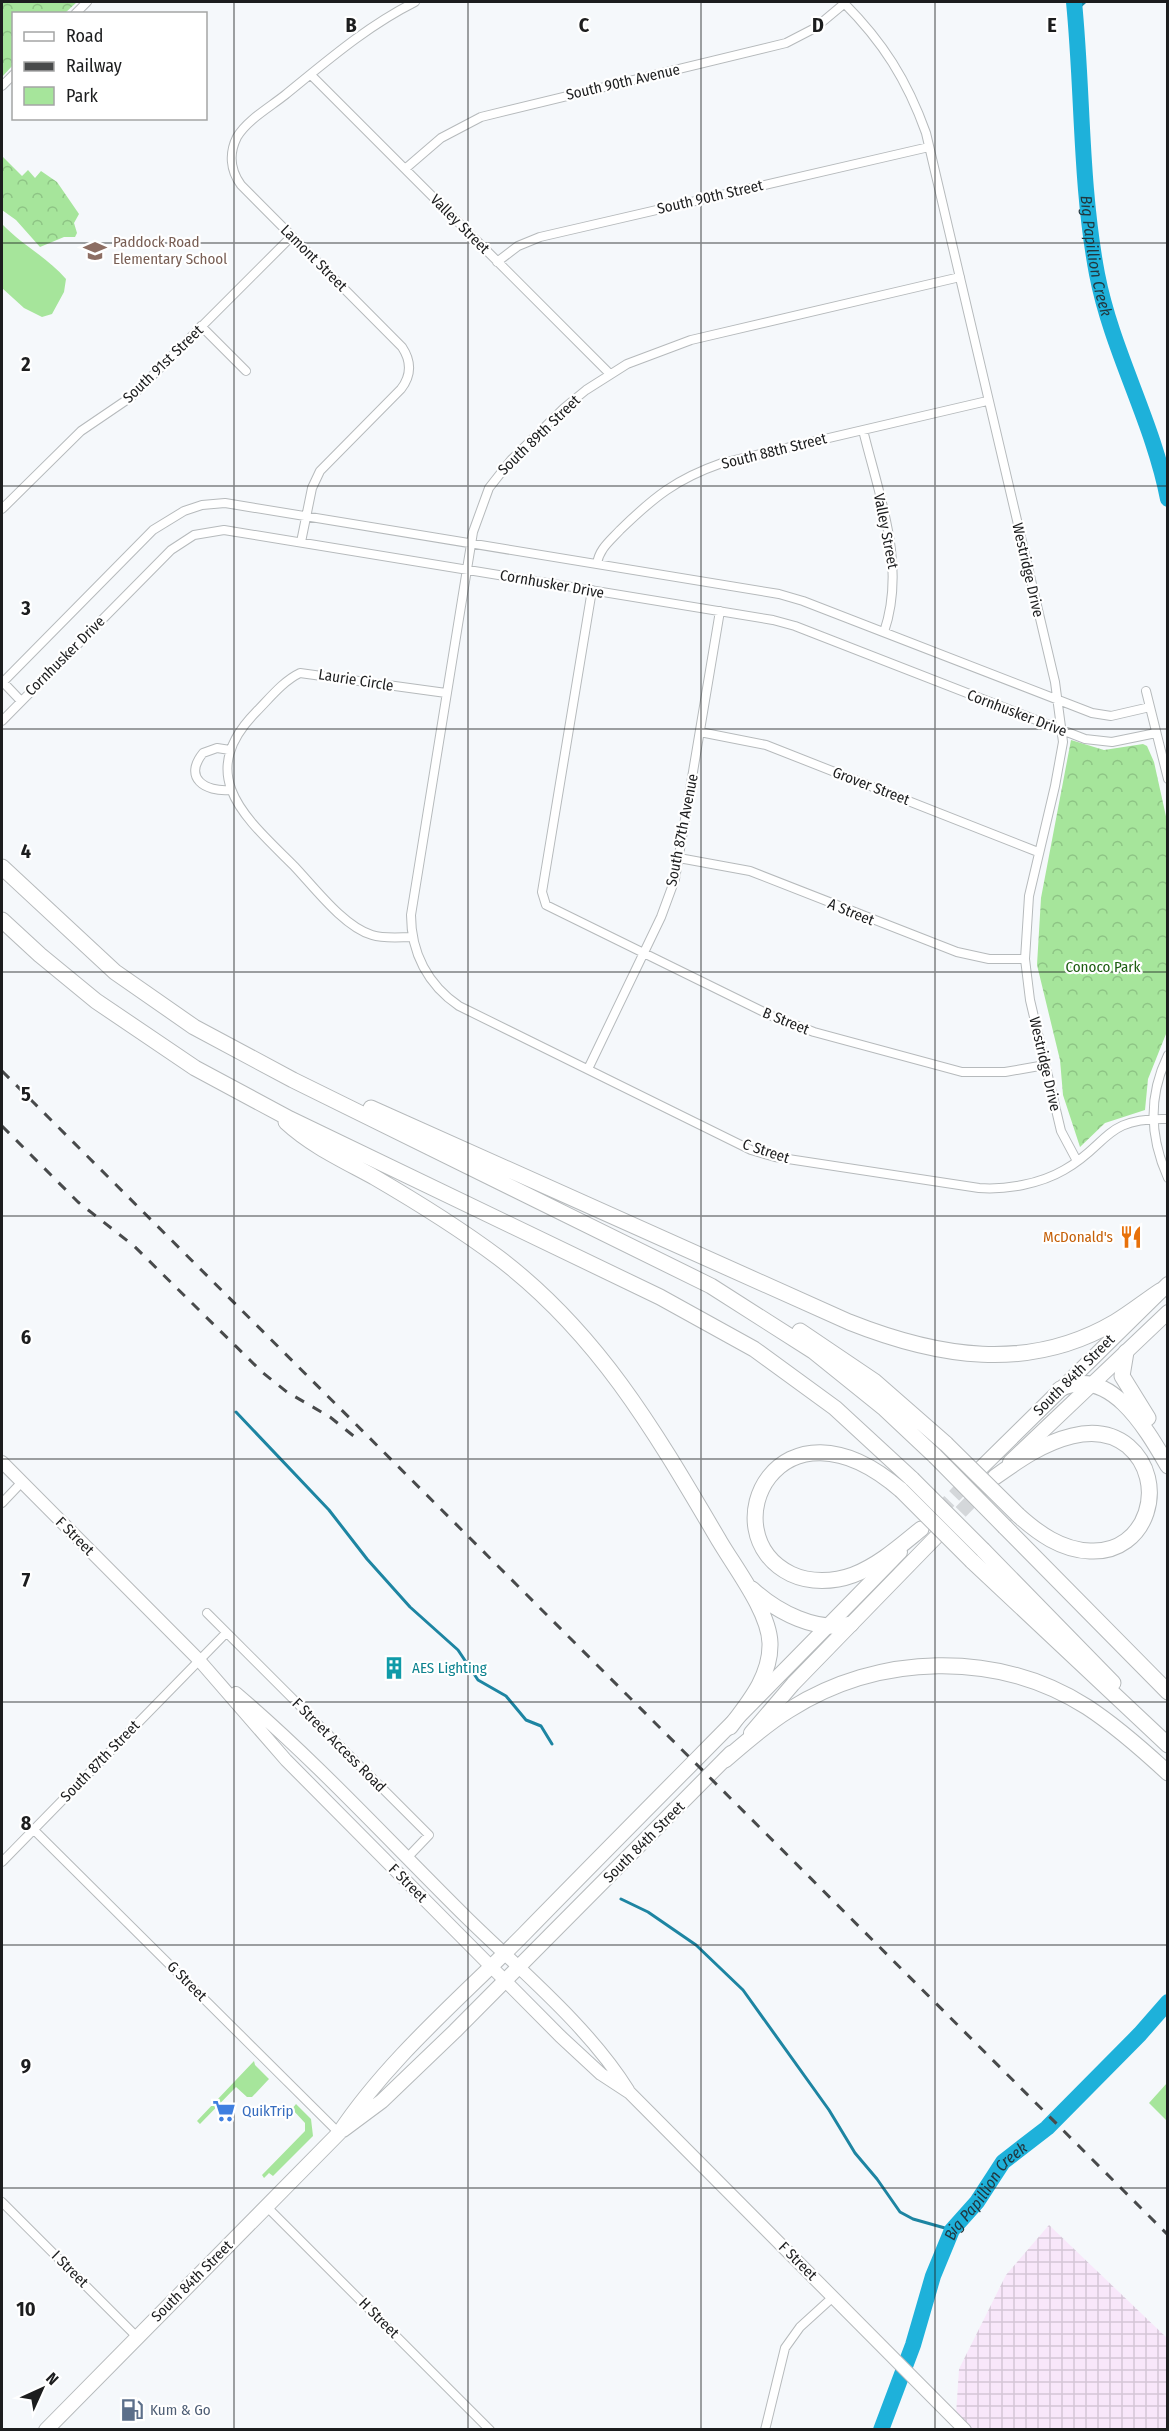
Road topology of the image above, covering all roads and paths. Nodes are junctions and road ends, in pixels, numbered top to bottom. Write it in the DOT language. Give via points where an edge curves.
graph roads {
  1 [pos="415,2"];
  2 [pos="844,2"];
  3 [pos="310,75"];
  4 [pos="929,147"];
  5 [pos="405,169"];
  6 [pos="292,236"];
  7 [pos="497,261"];
  8 [pos="960,277"];
  9 [pos="201,326"];
  10 [pos="246,371"];
  11 [pos="610,374"];
  12 [pos="987,400"];
  13 [pos="863,430"];
  14 [pos="2,509"];
  15 [pos="306,516"];
  16 [pos="301,542"];
  17 [pos="471,543"];
  18 [pos="597,564"];
  19 [pos="467,569"];
  20 [pos="592,590"];
  21 [pos="720,611"];
  22 [pos="884,632"];
  23 [pos="2,682"];
  24 [pos="1146,691"];
  25 [pos="446,693"];
  26 [pos="1057,700"];
  27 [pos="21,701"];
  28 [pos="1150,707"];
  29 [pos="2,721"];
  30 [pos="1061,730"];
  31 [pos="700,732"];
  32 [pos="1156,733"];
  33 [pos="230,750"];
  34 [pos="1167,779"];
  35 [pos="230,790"];
  36 [pos="1038,852"];
  37 [pos="679,858"];
  38 [pos="2,867"];
  39 [pos="2,920"];
  40 [pos="413,937"];
  41 [pos="643,954"];
  42 [pos="1025,959"];
  43 [pos="213,1039"];
  44 [pos="1167,1055"];
  45 [pos="1045,1065"];
  46 [pos="588,1069"];
  47 [pos="273,1110"];
  48 [pos="1152,1118"];
  49 [pos="1167,1119"];
  50 [pos="1077,1161"];
  51 [pos="1167,1178"];
  52 [pos="711,1286"];
  53 [pos="1164,1287"];
  54 [pos="1167,1312"];
  55 [pos="1126,1352"];
  56 [pos="1091,1385"];
  57 [pos="1060,1389"];
  58 [pos="2,1462"];
  59 [pos="1167,1465"];
  60 [pos="982,1467"];
  61 [pos="994,1477"];
  62 [pos="21,1483"];
  63 [pos="2,1503"];
  64 [pos="923,1528"];
  65 [pos="936,1537"];
  66 [pos="977,1556"];
  67 [pos="734,1565"];
  68 [pos="207,1613"];
  69 [pos="851,1624"];
  70 [pos="827,1627"];
  71 [pos="226,1633"];
  72 [pos="199,1660"];
  73 [pos="1167,1692"];
  74 [pos="730,1727"];
  75 [pos="1167,1740"];
  76 [pos="1167,1745"];
  77 [pos="725,1760"];
  78 [pos="1167,1773"];
  79 [pos="34,1830"];
  80 [pos="407,1858"];
  81 [pos="2,1862"];
  82 [pos="504,1954"];
  83 [pos="491,1967"];
  84 [pos="518,1968"];
  85 [pos="505,1981"];
  86 [pos="630,2093"];
  87 [pos="339,2133"];
  88 [pos="2,2202"];
  89 [pos="267,2207"];
  90 [pos="833,2297"];
  91 [pos="137,2337"];
  92 [pos="46,2430"];
  93 [pos="490,2430"];
  94 [pos="765,2430"];
  95 [pos="965,2430"];
  1 -- 3 [label="street" via="373,26"];
  2 -- 4 [label="street, Westridge Drive" via="899,70"];
  2 -- 5 [label="street, South 90th Avenue" via="815,28 786,43 481,117 441,138"];
  3 -- 5 [label="street, Valley Street"];
  3 -- 6 [label="street, Lamont Street" via="241,132 232,155 237,180"];
  4 -- 7 [label="street, South 90th Street" via="540,237"];
  4 -- 8 [label="street, Westridge Drive"];
  5 -- 7 [label="street, Valley Street"];
  6 -- 9 [label="street, South 91st Street"];
  6 -- 15 [label="street, Lamont Street" via="402,347 410,365 407,380 320,471"];
  7 -- 11 [label="street, Valley Street"];
  8 -- 11 [label="street, South 89th Street" via="691,340 645,356"];
  8 -- 12 [label="street, Westridge Drive"];
  9 -- 10 [label="street"];
  9 -- 14 [label="street, South 91st Street" via="130,397 81,431"];
  11 -- 17 [label="street, South 89th Street" via="564,408 500,472 481,506"];
  12 -- 13 [label="street, South 88th Street"];
  12 -- 26 [label="street, Westridge Drive"];
  13 -- 18 [label="street, South 88th Street" via="722,463 676,482 651,500 603,548"];
  13 -- 22 [label="street, Valley Street" via="894,562 893,604"];
  15 -- 16 [label="street"];
  15 -- 17 [label="street, Cornhusker Drive"];
  15 -- 23 [label="street, Cornhusker Drive" via="225,503 202,505 175,515 153,530"];
  16 -- 19 [label="street, Cornhusker Drive"];
  16 -- 27 [label="street, Cornhusker Drive" via="224,530 187,538"];
  17 -- 18 [label="street, Cornhusker Drive"];
  17 -- 19 [label="street, South 89th Street"];
  18 -- 22 [label="street, Cornhusker Drive" via="778,594"];
  19 -- 20 [label="street, Cornhusker Drive"];
  19 -- 25 [label="street, South 89th Street"];
  20 -- 21 [label="street, Cornhusker Drive"];
  20 -- 41 [label="street, B Street" via="542,892 546,905"];
  21 -- 30 [label="street, Cornhusker Drive" via="795,626"];
  21 -- 31 [label="street, South 87th Avenue"];
  22 -- 26 [label="street, Cornhusker Drive"];
  23 -- 27 [label="street"];
  24 -- 28 [label="street"];
  25 -- 33 [label="street, Laurie Circle" via="300,673 250,719"];
  25 -- 40 [label="street, South 89th Street" via="411,915"];
  26 -- 28 [label="street, Cornhusker Drive" via="1105,716"];
  26 -- 30 [label="street, Westridge Drive"];
  27 -- 29 [label="street, Cornhusker Drive"];
  28 -- 32 [label="street"];
  30 -- 32 [label="street, Cornhusker Drive" via="1103,742"];
  30 -- 36 [label="street, Westridge Drive" via="1060,765"];
  31 -- 36 [label="street, Grover Street" via="766,745"];
  31 -- 37 [label="street, South 87th Avenue"];
  32 -- 34 [label="street"];
  33 -- 35 [label="street"];
  33 -- 35 [label="street" via="217,748 203,753 196,766 203,786"];
  35 -- 40 [label="street" via="248,820 348,921 372,935"];
  36 -- 42 [label="street, Westridge Drive" via="1029,896"];
  37 -- 41 [label="street, South 87th Avenue" via="669,898"];
  37 -- 42 [label="street, A Street" via="750,872 957,952"];
  38 -- 43 [label="highway" via="115,972"];
  39 -- 47 [label="highway" via="126,1023 195,1068"];
  40 -- 46 [label="street, C Street" via="426,972 451,1000"];
  41 -- 45 [label="street, B Street" via="790,1024 938,1067 985,1073"];
  41 -- 46 [label="street, South 87th Avenue"];
  42 -- 45 [label="street, Westridge Drive"];
  43 -- 52 [label="highway"];
  43 -- 53 [label="highway" via="849,1322 930,1349 977,1355 1047,1347 1115,1322"];
  44 -- 48 [label="street" via="1157,1076"];
  45 -- 50 [label="street, Westridge Drive" via="1060,1131"];
  46 -- 50 [label="street, C Street" via="751,1150 775,1157 988,1188 1038,1180"];
  47 -- 66 [label="highway, bridge" via="642,1288 737,1339 820,1395 912,1479"];
  47 -- 67 [label="highway" via="305,1140 477,1241 523,1276 563,1314 634,1401"];
  48 -- 49 [label="street, C Street"];
  48 -- 50 [label="street, C Street" via="1117,1127"];
  48 -- 51 [label="street"];
  52 -- 61 [label="highway, bridge" via="819,1341 874,1381 1018,1515 1061,1545 1089,1551 1117,1547 1140,1530 1152,1504 1151,1479 1140,1456 1111,1436 1075,1436 1052,1443"];
  52 -- 73 [label="highway, bridge" via="822,1357 885,1409"];
  53 -- 57 [label="main road, South 84th Street"];
  54 -- 55 [label="main road, South 84th Street"];
  55 -- 56 [label="main road, South 84th Street"];
  55 -- 59 [label="highway" via="1122,1376 1154,1430"];
  56 -- 57 [label="highway" via="1078,1382"];
  56 -- 59 [label="highway" via="1113,1395 1133,1412"];
  56 -- 61 [label="main road, South 84th Street"];
  57 -- 60 [label="main road, South 84th Street"];
  58 -- 62 [label="street, F Street"];
  62 -- 63 [label="street"];
  62 -- 72 [label="street, F Street"];
  64 -- 66 [label="highway, bridge" via="867,1568 825,1581 796,1576 772,1561 758,1538 756,1509 764,1485 778,1467 799,1455 823,1451 871,1467"];
  64 -- 70 [label="main road, South 84th Street"];
  65 -- 69 [label="main road, South 84th Street"];
  66 -- 75 [label="highway"];
  66 -- 76 [label="highway"];
  67 -- 70 [label="highway" via="753,1590 775,1607"];
  67 -- 74 [label="highway" via="761,1613 770,1642 760,1683"];
  68 -- 71 [label="street, F Street Access Road"];
  69 -- 70 [label="highway"];
  69 -- 77 [label="main road, South 84th Street"];
  70 -- 74 [label="main road, South 84th Street"];
  71 -- 72 [label="street"];
  71 -- 80 [label="street, F Street Access Road" via="429,1835"];
  72 -- 79 [label="street, South 87th Street"];
  72 -- 80 [label="street, F Street" via="298,1748"];
  72 -- 83 [label="street, F Street" via="286,1760"];
  74 -- 82 [label="main road, South 84th Street"];
  77 -- 78 [label="highway" via="783,1714 827,1690 882,1672 951,1665 1021,1677 1066,1695 1128,1737"];
  77 -- 84 [label="main road, South 84th Street"];
  79 -- 81 [label="street, South 87th Street"];
  79 -- 87 [label="street, G Street"];
  80 -- 82 [label="street, F Street"];
  82 -- 83 [label="main road, South 84th Street"];
  82 -- 84 [label="street, F Street"];
  83 -- 85 [label="street, F Street"];
  83 -- 87 [label="main road, South 84th Street" via="373,2088"];
  84 -- 85 [label="main road, South 84th Street"];
  84 -- 86 [label="street, F Street" via="599,2050"];
  85 -- 86 [label="street, F Street" via="579,2055"];
  85 -- 87 [label="main road, South 84th Street" via="382,2101"];
  86 -- 90 [label="street, F Street"];
  87 -- 89 [label="main road, South 84th Street"];
  88 -- 91 [label="street, I Street"];
  89 -- 91 [label="main road, South 84th Street"];
  89 -- 93 [label="street, H Street"];
  90 -- 94 [label="street" via="800,2327 785,2348"];
  90 -- 95 [label="street, F Street"];
  91 -- 92 [label="main road, South 84th Street"];
}
